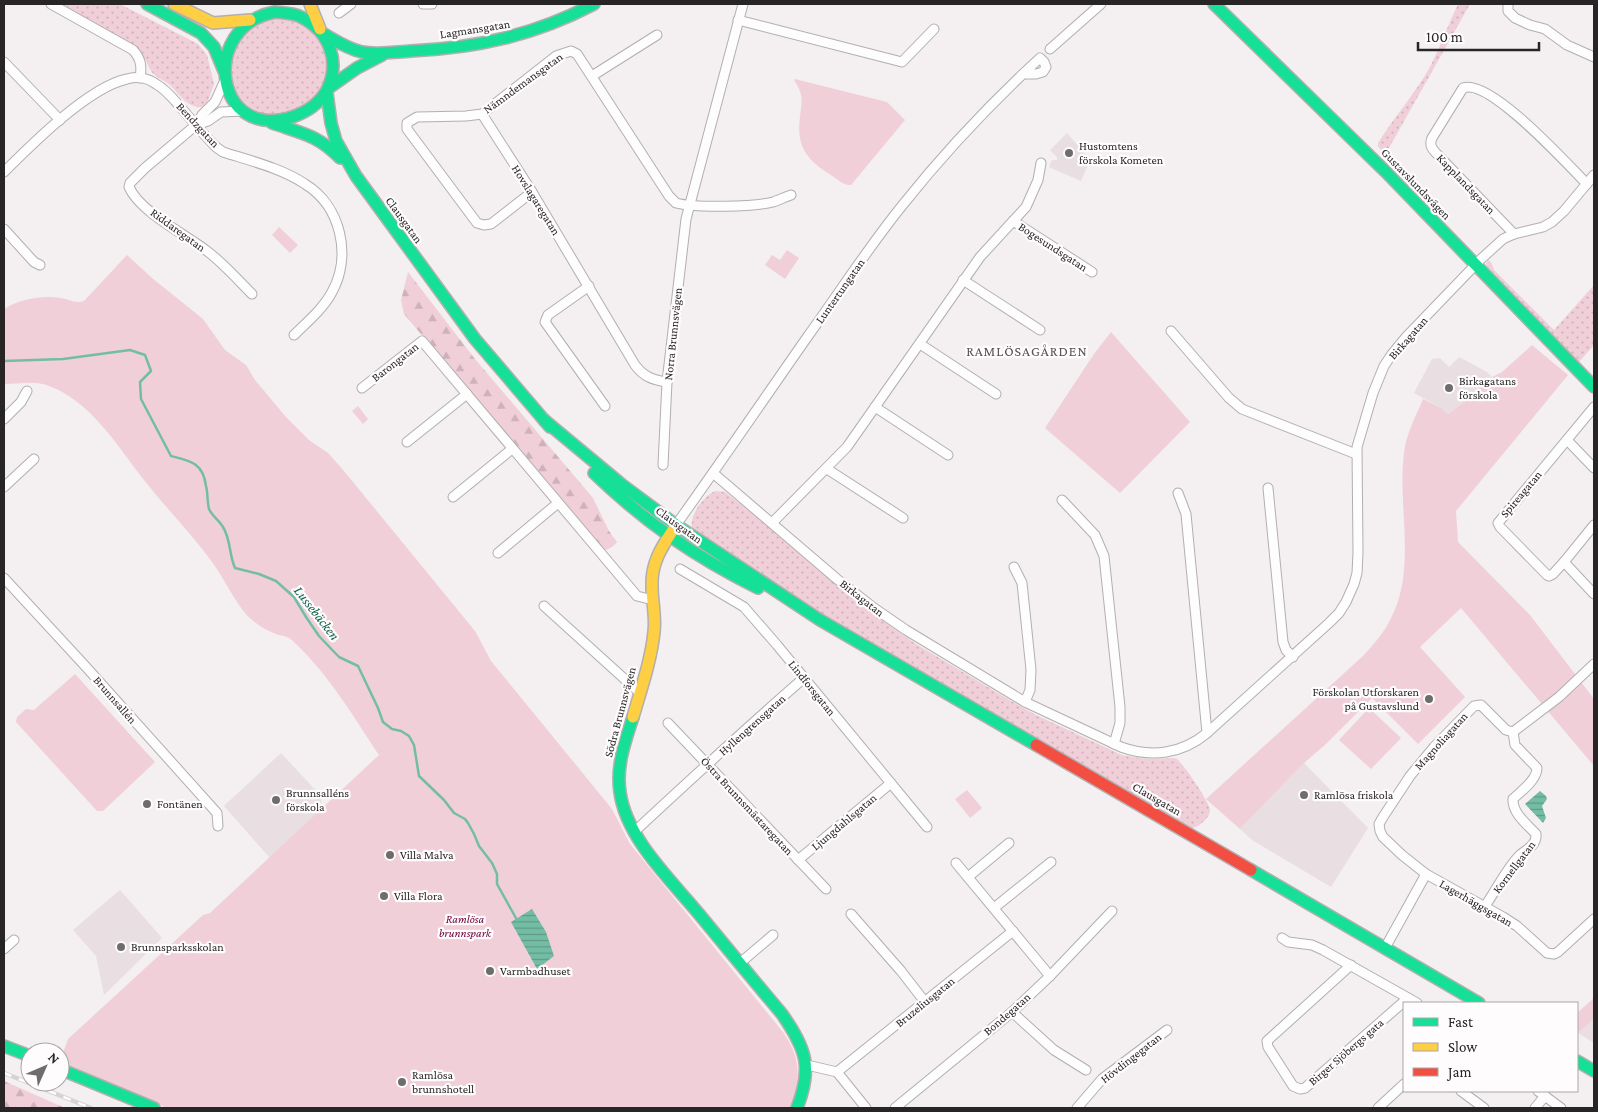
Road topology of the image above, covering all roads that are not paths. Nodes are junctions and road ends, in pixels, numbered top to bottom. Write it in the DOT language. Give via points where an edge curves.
graph roads {
  1 [pos="51,4"];
  2 [pos="147,4"];
  3 [pos="174,4"];
  4 [pos="274,4"];
  5 [pos="310,4"];
  6 [pos="351,4"];
  7 [pos="423,4"];
  8 [pos="432,4"];
  9 [pos="594,4"];
  10 [pos="743,4"];
  11 [pos="1101,4"];
  12 [pos="1214,4"];
  13 [pos="1508,4"];
  14 [pos="339,13"];
  15 [pos="254,18"];
  16 [pos="738,20"];
  17 [pos="934,29"];
  18 [pos="322,32"];
  19 [pos="657,35"];
  20 [pos="1050,49"];
  21 [pos="385,54"];
  22 [pos="1594,57"];
  23 [pos="4,62"];
  24 [pos="1023,74"];
  25 [pos="225,76"];
  26 [pos="592,76"];
  27 [pos="140,78"];
  28 [pos="328,90"];
  29 [pos="243,111"];
  30 [pos="482,114"];
  31 [pos="60,120"];
  32 [pos="262,120"];
  33 [pos="196,125"];
  34 [pos="1041,163"];
  35 [pos="4,172"];
  36 [pos="1594,175"];
  37 [pos="356,176"];
  38 [pos="1587,184"];
  39 [pos="532,192"];
  40 [pos="791,195"];
  41 [pos="689,204"];
  42 [pos="1013,221"];
  43 [pos="4,229"];
  44 [pos="1514,234"];
  45 [pos="40,265"];
  46 [pos="1476,265"];
  47 [pos="1092,272"];
  48 [pos="963,280"];
  49 [pos="588,286"];
  50 [pos="252,294"];
  51 [pos="1040,330"];
  52 [pos="1171,331"];
  53 [pos="294,335"];
  54 [pos="920,344"];
  55 [pos="667,382"];
  56 [pos="1594,387"];
  57 [pos="362,388"];
  58 [pos="27,391"];
  59 [pos="466,394"];
  60 [pos="996,394"];
  61 [pos="605,406"];
  62 [pos="1594,407"];
  63 [pos="875,408"];
  64 [pos="4,419"];
  65 [pos="544,420"];
  66 [pos="1567,440"];
  67 [pos="407,442"];
  68 [pos="512,449"];
  69 [pos="1356,454"];
  70 [pos="948,455"];
  71 [pos="34,459"];
  72 [pos="663,465"];
  73 [pos="1594,468"];
  74 [pos="827,469"];
  75 [pos="713,473"];
  76 [pos="4,487"];
  77 [pos="1268,488"];
  78 [pos="1178,493"];
  79 [pos="454,497"];
  80 [pos="1062,500"];
  81 [pos="558,503"];
  82 [pos="903,518"];
  83 [pos="772,523"];
  84 [pos="676,525"];
  85 [pos="1594,526"];
  86 [pos="669,536"];
  87 [pos="498,553"];
  88 [pos="1564,562"];
  89 [pos="1014,567"];
  90 [pos="680,569"];
  91 [pos="4,578"];
  92 [pos="1594,594"];
  93 [pos="653,600"];
  94 [pos="544,606"];
  95 [pos="820,620"];
  96 [pos="1293,657"];
  97 [pos="1594,664"];
  98 [pos="804,678"];
  99 [pos="640,693"];
  100 [pos="1025,702"];
  101 [pos="668,723"];
  102 [pos="1513,732"];
  103 [pos="1207,734"];
  104 [pos="1114,744"];
  105 [pos="708,765"];
  106 [pos="891,783"];
  107 [pos="218,826"];
  108 [pos="927,827"];
  109 [pos="634,832"];
  110 [pos="1009,843"];
  111 [pos="798,860"];
  112 [pos="1051,862"];
  113 [pos="956,863"];
  114 [pos="1426,874"];
  115 [pos="968,877"];
  116 [pos="826,889"];
  117 [pos="1485,906"];
  118 [pos="994,908"];
  119 [pos="1112,911"];
  120 [pos="851,914"];
  121 [pos="1594,920"];
  122 [pos="1012,931"];
  123 [pos="773,935"];
  124 [pos="1282,938"];
  125 [pos="14,940"];
  126 [pos="1385,948"];
  127 [pos="4,949"];
  128 [pos="740,963"];
  129 [pos="1351,965"];
  130 [pos="1050,976"];
  131 [pos="1408,998"];
  132 [pos="925,1002"];
  133 [pos="1403,1002"];
  134 [pos="1403,1002"];
  135 [pos="1415,1002"];
  136 [pos="1477,1002"];
  137 [pos="1012,1012"];
  138 [pos="1166,1030"];
  139 [pos="4,1046"];
  140 [pos="20,1052"];
  141 [pos="1578,1062"];
  142 [pos="806,1065"];
  143 [pos="1086,1070"];
  144 [pos="1594,1071"];
  145 [pos="70,1072"];
  146 [pos="837,1072"];
  147 [pos="1403,1085"];
  148 [pos="1462,1092"];
  149 [pos="1542,1093"];
  150 [pos="154,1108"];
  151 [pos="798,1108"];
  152 [pos="866,1108"];
  153 [pos="895,1108"];
  154 [pos="1077,1108"];
  155 [pos="1378,1108"];
  156 [pos="1484,1108"];
  157 [pos="1535,1108"];
  158 [pos="1562,1108"];
  1 -- 27 [label="street" via="133,50 141,64"];
  2 -- 25 [label="main road" via="201,33 214,48"];
  3 -- 15 [label="main road" via="213,23"];
  4 -- 15 [label="main road"];
  5 -- 18 [label="main road"];
  6 -- 14 [label="street"];
  7 -- 8 [label="street"];
  9 -- 21 [label="main road, Lagmansgatan" via="529,33 499,41"];
  10 -- 16 [label="street, Norra Brunnsvägen"];
  11 -- 20 [label="street"];
  12 -- 46 [label="main road, Gustavslundsvägen"];
  13 -- 22 [label="street" via="1508,11 1515,18 1545,29 1567,45"];
  15 -- 18 [label="main road" via="284,12 306,19"];
  15 -- 25 [label="main road" via="240,29 233,40"];
  16 -- 17 [label="street" via="902,62"];
  16 -- 41 [label="street, Norra Brunnsvägen"];
  18 -- 21 [label="main road, Lagmansgatan" via="356,50"];
  18 -- 28 [label="main road" via="334,62"];
  19 -- 26 [label="street"];
  21 -- 28 [label="main road, Lagmansgatan" via="357,68"];
  23 -- 31 [label="street"];
  24 -- 75 [label="street, Luntertungatan" via="962,135 901,207"];
  25 -- 29 [label="main road" via="232,100"];
  25 -- 33 [label="street, Riddaregatan" via="215,102"];
  26 -- 30 [label="street, Nämndemansgatan" via="575,52 561,53"];
  26 -- 41 [label="street, Nämndemansgatan" via="669,196 676,202"];
  27 -- 31 [label="street" via="113,84"];
  27 -- 33 [label="street, Bendzgatan" via="163,88"];
  28 -- 32 [label="main road" via="321,101 305,113 290,118"];
  28 -- 37 [label="main road, Clausgatan" via="336,140"];
  29 -- 32 [label="main road"];
  29 -- 33 [label="street, Riddaregatan" via="221,112"];
  30 -- 39 [label="street, Hovslagaregatan"];
  30 -- 39 [label="street, Nämndemansgatan" via="417,117 408,121 406,127 477,223 491,224"];
  31 -- 35 [label="street"];
  32 -- 37 [label="main road, Clausgatan" via="318,138"];
  33 -- 50 [label="street, Riddaregatan" via="145,168 129,187 148,209 215,258"];
  33 -- 53 [label="street, Bendzgatan" via="224,152 308,185 326,202 336,220 342,250 339,276 329,298"];
  34 -- 42 [label="street, Bogesundsgatan" via="1040,176 1030,199"];
  36 -- 38 [label="street, Birkagatan"];
  37 -- 65 [label="main road, Clausgatan" via="475,339"];
  38 -- 44 [label="street, Birkagatan" via="1552,222"];
  38 -- 44 [label="street, Kapplandsgatan" via="1518,114 1474,87 1465,87 1434,135 1431,146"];
  39 -- 49 [label="street, Hovslagaregatan"];
  40 -- 41 [label="street" via="771,202 737,206"];
  41 -- 55 [label="street, Norra Brunnsvägen"];
  42 -- 47 [label="street, Bogesundsgatan"];
  42 -- 48 [label="street, Bogesundsgatan"];
  43 -- 45 [label="street"];
  44 -- 46 [label="street, Birkagatan" via="1503,239"];
  46 -- 56 [label="main road, Gustavslundsvägen"];
  46 -- 69 [label="street, Birkagatan" via="1388,360 1373,393"];
  48 -- 51 [label="street"];
  48 -- 54 [label="street, Bogesundsgatan"];
  49 -- 55 [label="street, Hovslagaregatan" via="639,370 649,378"];
  49 -- 61 [label="street" via="548,315 545,322"];
  52 -- 69 [label="street" via="1242,409"];
  54 -- 60 [label="street"];
  54 -- 63 [label="street, Bogesundsgatan"];
  55 -- 72 [label="street, Norra Brunnsvägen"];
  57 -- 59 [label="street, Barongatan" via="422,341"];
  58 -- 64 [label="street"];
  59 -- 67 [label="street"];
  59 -- 68 [label="street, Barongatan"];
  62 -- 66 [label="street, Spireagatan"];
  63 -- 70 [label="street"];
  63 -- 74 [label="street, Bogesundsgatan"];
  65 -- 84 [label="main road, Clausgatan"];
  65 -- 86 [label="main road, Clausgatan" via="609,487"];
  66 -- 73 [label="street"];
  66 -- 88 [label="street, Spireagatan" via="1498,522 1547,575 1553,574"];
  68 -- 79 [label="street"];
  68 -- 81 [label="street, Barongatan"];
  69 -- 96 [label="street, Birkagatan" via="1358,553 1354,584 1339,613"];
  71 -- 76 [label="street"];
  74 -- 82 [label="street"];
  74 -- 83 [label="street, Bogesundsgatan"];
  75 -- 83 [label="street, Birkagatan"];
  75 -- 84 [label="street, Luntertungatan"];
  77 -- 96 [label="street" via="1283,642"];
  78 -- 103 [label="street" via="1186,514"];
  80 -- 104 [label="street" via="1096,535 1104,556 1120,707 1120,723"];
  81 -- 87 [label="street"];
  81 -- 93 [label="street, Barongatan" via="637,596"];
  83 -- 100 [label="street, Birkagatan" via="890,620"];
  84 -- 86 [label="main road, Södra Brunnsvägen"];
  84 -- 95 [label="main road, Clausgatan"];
  85 -- 88 [label="street, Spireagatan"];
  86 -- 93 [label="main road, Södra Brunnsvägen" via="653,570"];
  86 -- 95 [label="main road, Clausgatan" via="724,570"];
  88 -- 92 [label="street"];
  89 -- 100 [label="street" via="1022,583 1031,670 1030,690"];
  90 -- 98 [label="street, Lindforsgatan" via="744,607"];
  91 -- 107 [label="street, Brunnsallén" via="217,813"];
  93 -- 99 [label="main road, Södra Brunnsvägen" via="654,630"];
  94 -- 99 [label="street"];
  95 -- 126 [label="main road, Clausgatan"];
  96 -- 103 [label="street, Birkagatan"];
  97 -- 102 [label="street" via="1559,697"];
  98 -- 105 [label="street, Hyllengrensgatan"];
  98 -- 106 [label="street, Lindforsgatan"];
  99 -- 109 [label="main road, Södra Brunnsvägen" via="619,768 622,803"];
  100 -- 104 [label="street, Birkagatan"];
  101 -- 105 [label="street, Östra Brunnsmästaregatan"];
  102 -- 114 [label="street, Magnoliagatan" via="1506,730 1481,705 1474,706 1410,776 1383,817 1379,827 1383,837"];
  102 -- 117 [label="street, Kornellgatan" via="1515,745 1537,768 1537,772 1512,804 1536,834 1536,839 1518,856"];
  103 -- 104 [label="street, Birkagatan" via="1186,747 1160,753 1137,752"];
  105 -- 109 [label="street, Hyllengrensgatan"];
  105 -- 111 [label="street, Östra Brunnsmästaregatan"];
  106 -- 108 [label="street, Lindforsgatan"];
  106 -- 111 [label="street, Ljungdahlsgatan"];
  109 -- 128 [label="main road, Södra Brunnsvägen"];
  110 -- 115 [label="street"];
  111 -- 116 [label="street, Östra Brunnsmästaregatan"];
  112 -- 118 [label="street"];
  113 -- 115 [label="street"];
  114 -- 117 [label="street, Lagerhäggsgatan"];
  114 -- 126 [label="street"];
  115 -- 118 [label="street"];
  117 -- 121 [label="street, Lagerhäggsgatan" via="1517,926 1550,954 1558,952"];
  118 -- 122 [label="street"];
  119 -- 130 [label="street, Bondegatan"];
  120 -- 132 [label="street"];
  122 -- 130 [label="street"];
  122 -- 132 [label="street, Bruzeliusgatan"];
  123 -- 128 [label="street"];
  124 -- 129 [label="street" via="1288,942 1312,945"];
  125 -- 127 [label="street"];
  126 -- 136 [label="main road, Clausgatan"];
  128 -- 142 [label="main road, Södra Brunnsvägen" via="796,1034"];
  129 -- 131 [label="street"];
  129 -- 134 [label="street, Birger Sjöbergs gata" via="1266,1041 1294,1086 1305,1088"];
  130 -- 137 [label="street, Bondegatan"];
  131 -- 133 [label="street, Birger Sjöbergs gata"];
  131 -- 135 [label="street"];
  132 -- 146 [label="street, Bruzeliusgatan"];
  137 -- 143 [label="street" via="1054,1050"];
  137 -- 153 [label="street, Bondegatan"];
  138 -- 154 [label="street, Hövdingegatan" via="1102,1079"];
  139 -- 140 [label="main road"];
  141 -- 144 [label="main road"];
  142 -- 146 [label="street"];
  142 -- 151 [label="main road, Södra Brunnsvägen" via="804,1092"];
  145 -- 150 [label="main road"];
  146 -- 152 [label="street"];
  147 -- 155 [label="street"];
  148 -- 156 [label="street"];
  149 -- 157 [label="street"];
  149 -- 158 [label="street"];
}
